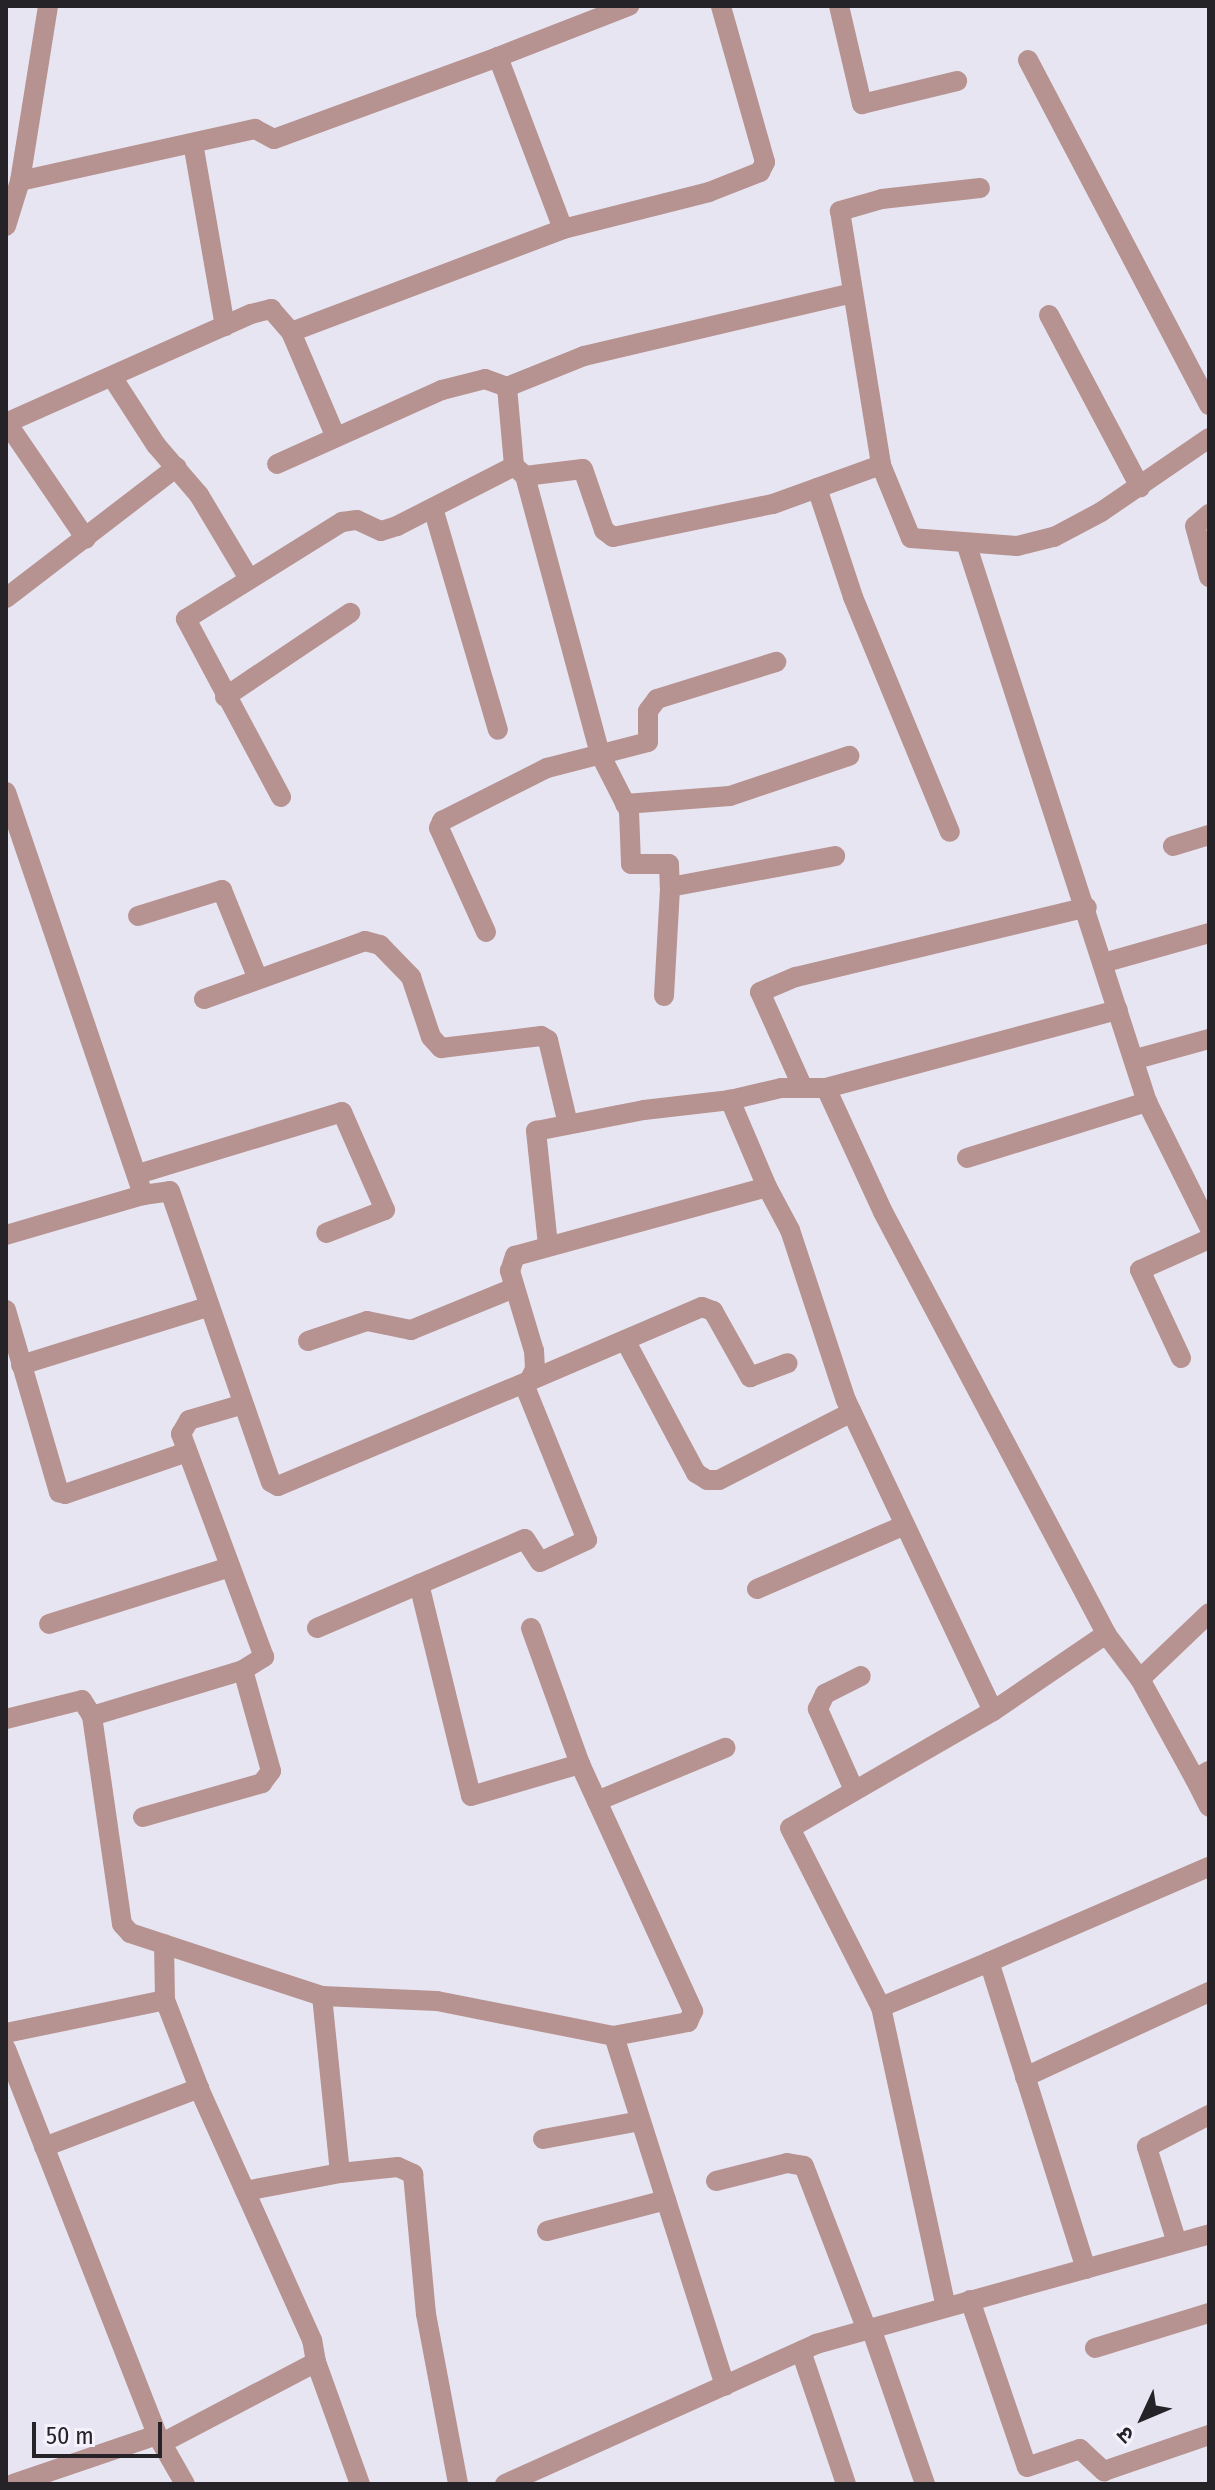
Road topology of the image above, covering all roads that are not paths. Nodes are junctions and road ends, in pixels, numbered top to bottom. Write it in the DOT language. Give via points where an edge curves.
graph roads {
  1 [pos="48,6"];
  2 [pos="629,6"];
  3 [pos="721,6"];
  4 [pos="839,6"];
  5 [pos="498,57"];
  6 [pos="1028,60"];
  7 [pos="957,81"];
  8 [pos="193,143"];
  9 [pos="20,181"];
  10 [pos="980,188"];
  11 [pos="6,226"];
  12 [pos="563,229"];
  13 [pos="852,293"];
  14 [pos="1049,315"];
  15 [pos="225,326"];
  16 [pos="291,332"];
  17 [pos="112,377"];
  18 [pos="507,387"];
  19 [pos="1209,405"];
  20 [pos="6,423"];
  21 [pos="335,435"];
  22 [pos="1209,438"];
  23 [pos="277,464"];
  24 [pos="881,465"];
  25 [pos="177,467"];
  26 [pos="520,471"];
  27 [pos="1140,487"];
  28 [pos="817,488"];
  29 [pos="433,508"];
  30 [pos="1209,514"];
  31 [pos="86,539"];
  32 [pos="966,543"];
  33 [pos="248,577"];
  34 [pos="1209,577"];
  35 [pos="6,598"];
  36 [pos="350,613"];
  37 [pos="776,662"];
  38 [pos="225,697"];
  39 [pos="498,730"];
  40 [pos="599,751"];
  41 [pos="849,756"];
  42 [pos="281,797"];
  43 [pos="7,798"];
  44 [pos="625,804"];
  45 [pos="950,832"];
  46 [pos="1209,835"];
  47 [pos="1173,846"];
  48 [pos="835,856"];
  49 [pos="670,887"];
  50 [pos="1087,907"];
  51 [pos="138,916"];
  52 [pos="486,932"];
  53 [pos="1209,933"];
  54 [pos="1103,963"];
  55 [pos="258,979"];
  56 [pos="664,996"];
  57 [pos="204,999"];
  58 [pos="1118,1010"];
  59 [pos="1209,1039"];
  60 [pos="1136,1059"];
  61 [pos="803,1088"];
  62 [pos="826,1088"];
  63 [pos="730,1100"];
  64 [pos="1147,1102"];
  65 [pos="568,1124"];
  66 [pos="967,1158"];
  67 [pos="138,1174"];
  68 [pos="767,1187"];
  69 [pos="143,1195"];
  70 [pos="1209,1227"];
  71 [pos="326,1233"];
  72 [pos="6,1235"];
  73 [pos="1209,1239"];
  74 [pos="548,1245"];
  75 [pos="514,1288"];
  76 [pos="207,1307"];
  77 [pos="6,1310"];
  78 [pos="625,1340"];
  79 [pos="308,1341"];
  80 [pos="1181,1358"];
  81 [pos="788,1363"];
  82 [pos="21,1365"];
  83 [pos="527,1383"];
  84 [pos="240,1405"];
  85 [pos="852,1412"];
  86 [pos="187,1452"];
  87 [pos="905,1525"];
  88 [pos="230,1567"];
  89 [pos="419,1584"];
  90 [pos="757,1589"];
  91 [pos="1209,1613"];
  92 [pos="49,1624"];
  93 [pos="317,1628"];
  94 [pos="531,1628"];
  95 [pos="1106,1634"];
  96 [pos="243,1670"];
  97 [pos="861,1676"];
  98 [pos="1140,1679"];
  99 [pos="993,1711"];
  100 [pos="92,1716"];
  101 [pos="6,1719"];
  102 [pos="725,1748"];
  103 [pos="580,1764"];
  104 [pos="1202,1775"];
  105 [pos="854,1790"];
  106 [pos="597,1801"];
  107 [pos="1209,1807"];
  108 [pos="143,1817"];
  109 [pos="1209,1867"];
  110 [pos="164,1944"];
  111 [pos="989,1962"];
  112 [pos="1209,1992"];
  113 [pos="322,1996"];
  114 [pos="165,2000"];
  115 [pos="881,2007"];
  116 [pos="6,2033"];
  117 [pos="614,2036"];
  118 [pos="6,2049"];
  119 [pos="1025,2077"];
  120 [pos="199,2088"];
  121 [pos="1209,2115"];
  122 [pos="640,2121"];
  123 [pos="543,2139"];
  124 [pos="44,2147"];
  125 [pos="340,2173"];
  126 [pos="716,2181"];
  127 [pos="245,2191"];
  128 [pos="666,2200"];
  129 [pos="547,2231"];
  130 [pos="1209,2234"];
  131 [pos="1177,2243"];
  132 [pos="1086,2269"];
  133 [pos="970,2300"];
  134 [pos="946,2307"];
  135 [pos="1209,2313"];
  136 [pos="869,2329"];
  137 [pos="1095,2348"];
  138 [pos="801,2351"];
  139 [pos="316,2362"];
  140 [pos="725,2386"];
  141 [pos="1209,2435"];
  142 [pos="160,2439"];
  143 [pos="13,2484"];
  144 [pos="185,2484"];
  145 [pos="360,2484"];
  146 [pos="458,2484"];
  147 [pos="505,2484"];
  148 [pos="846,2484"];
  149 [pos="925,2484"];
  1 -- 9 [label="street"];
  2 -- 5 [label="street"];
  3 -- 12 [label="street" via="765,162 760,172 709,192"];
  4 -- 7 [label="street" via="862,104"];
  5 -- 8 [label="street" via="274,139 255,129"];
  5 -- 12 [label="street"];
  6 -- 19 [label="street"];
  8 -- 9 [label="street"];
  8 -- 15 [label="street"];
  9 -- 11 [label="street"];
  10 -- 13 [label="street" via="882,199 840,211"];
  12 -- 16 [label="street"];
  13 -- 18 [label="street" via="584,356"];
  13 -- 24 [label="street"];
  14 -- 27 [label="street"];
  15 -- 16 [label="street" via="271,309"];
  15 -- 17 [label="street"];
  16 -- 21 [label="street"];
  17 -- 20 [label="street"];
  17 -- 25 [label="street" via="156,445"];
  18 -- 21 [label="street" via="485,379 442,390"];
  18 -- 26 [label="street"];
  20 -- 31 [label="street"];
  21 -- 23 [label="street"];
  22 -- 27 [label="street"];
  24 -- 28 [label="street"];
  24 -- 32 [label="street" via="911,538"];
  25 -- 31 [label="street"];
  25 -- 33 [label="street"];
  26 -- 28 [label="street" via="583,469 604,530 613,537 773,504"];
  26 -- 29 [label="street"];
  26 -- 40 [label="street"];
  27 -- 32 [label="street" via="1054,537 1017,546"];
  28 -- 45 [label="street" via="853,597"];
  29 -- 33 [label="street" via="381,531 357,520 342,522"];
  29 -- 39 [label="street"];
  30 -- 34 [label="street" via="1195,531"];
  31 -- 35 [label="street"];
  32 -- 50 [label="street"];
  33 -- 38 [label="street" via="186,619"];
  36 -- 38 [label="street"];
  37 -- 40 [label="street" via="657,699 648,711 650,740"];
  38 -- 42 [label="street"];
  40 -- 44 [label="street"];
  40 -- 52 [label="street" via="547,768 440,823"];
  41 -- 44 [label="street" via="730,796"];
  43 -- 67 [label="street"];
  44 -- 49 [label="street" via="631,864 669,864"];
  46 -- 47 [label="street"];
  48 -- 49 [label="street"];
  49 -- 56 [label="street"];
  50 -- 54 [label="street"];
  50 -- 61 [label="street" via="796,977 760,992"];
  51 -- 55 [label="street" via="222,890"];
  53 -- 54 [label="street"];
  54 -- 58 [label="street"];
  55 -- 57 [label="street"];
  55 -- 65 [label="street" via="365,941 380,945 411,977 431,1037 441,1048 541,1036 548,1040"];
  58 -- 60 [label="street"];
  58 -- 62 [label="street"];
  59 -- 60 [label="street"];
  60 -- 64 [label="street"];
  61 -- 62 [label="street"];
  61 -- 63 [label="street"];
  62 -- 95 [label="street" via="883,1212"];
  63 -- 65 [label="street"];
  63 -- 68 [label="street"];
  64 -- 66 [label="street"];
  64 -- 70 [label="street"];
  65 -- 74 [label="street" via="534,1133"];
  67 -- 69 [label="street"];
  67 -- 71 [label="street" via="342,1112 385,1210"];
  68 -- 74 [label="street"];
  68 -- 85 [label="street" via="790,1230"];
  69 -- 72 [label="street"];
  69 -- 76 [label="street" via="170,1191"];
  73 -- 80 [label="street" via="1140,1270"];
  74 -- 75 [label="street" via="515,1256 510,1271"];
  75 -- 79 [label="street" via="411,1330 367,1321"];
  75 -- 83 [label="street" via="534,1351 535,1369"];
  76 -- 82 [label="street"];
  76 -- 84 [label="street"];
  77 -- 82 [label="street"];
  78 -- 81 [label="street" via="709,1307 750,1377"];
  78 -- 83 [label="street"];
  78 -- 85 [label="street" via="696,1473 707,1480 719,1480"];
  82 -- 86 [label="street" via="59,1492"];
  83 -- 84 [label="street" via="278,1486 265,1474"];
  83 -- 89 [label="street" via="589,1538 542,1562 525,1539"];
  84 -- 86 [label="street" via="189,1420 181,1434"];
  85 -- 87 [label="street"];
  86 -- 88 [label="street"];
  87 -- 90 [label="street"];
  87 -- 99 [label="street"];
  88 -- 92 [label="street"];
  88 -- 96 [label="street" via="264,1657"];
  89 -- 93 [label="street"];
  89 -- 103 [label="street" via="472,1798"];
  91 -- 98 [label="street"];
  94 -- 103 [label="street"];
  95 -- 98 [label="street"];
  95 -- 99 [label="street"];
  96 -- 100 [label="street"];
  96 -- 108 [label="street" via="271,1771 268,1778"];
  97 -- 105 [label="street" via="825,1694 818,1709"];
  98 -- 104 [label="street"];
  99 -- 105 [label="street"];
  100 -- 101 [label="street" via="82,1700"];
  100 -- 110 [label="street" via="122,1924 130,1933"];
  102 -- 106 [label="street"];
  103 -- 106 [label="street"];
  104 -- 107 [label="street"];
  105 -- 115 [label="street" via="793,1823 790,1833"];
  106 -- 117 [label="street" via="694,2016 688,2022"];
  109 -- 111 [label="street"];
  110 -- 113 [label="street"];
  110 -- 114 [label="street"];
  111 -- 115 [label="street"];
  111 -- 119 [label="street"];
  112 -- 119 [label="street"];
  113 -- 117 [label="street" via="437,2001"];
  113 -- 125 [label="street"];
  114 -- 116 [label="street"];
  114 -- 120 [label="street"];
  115 -- 134 [label="street"];
  117 -- 122 [label="street"];
  118 -- 124 [label="street"];
  119 -- 132 [label="street"];
  120 -- 124 [label="street"];
  120 -- 127 [label="street"];
  121 -- 131 [label="street" via="1147,2147"];
  122 -- 123 [label="street"];
  122 -- 128 [label="street"];
  124 -- 142 [label="street"];
  125 -- 127 [label="street"];
  125 -- 146 [label="street" via="398,2167 413,2174 426,2314"];
  126 -- 136 [label="street" via="787,2163 804,2166"];
  127 -- 139 [label="street" via="312,2340"];
  128 -- 129 [label="street"];
  128 -- 140 [label="street"];
  130 -- 131 [label="street"];
  131 -- 132 [label="street"];
  132 -- 133 [label="street"];
  133 -- 134 [label="street"];
  133 -- 141 [label="street" via="1027,2467 1080,2449 1104,2471"];
  134 -- 136 [label="street"];
  135 -- 137 [label="street"];
  136 -- 138 [label="street"];
  136 -- 149 [label="street"];
  138 -- 140 [label="street"];
  138 -- 148 [label="street"];
  139 -- 142 [label="street"];
  139 -- 145 [label="street"];
  140 -- 147 [label="street"];
  142 -- 143 [label="street"];
  142 -- 144 [label="street"];
}
